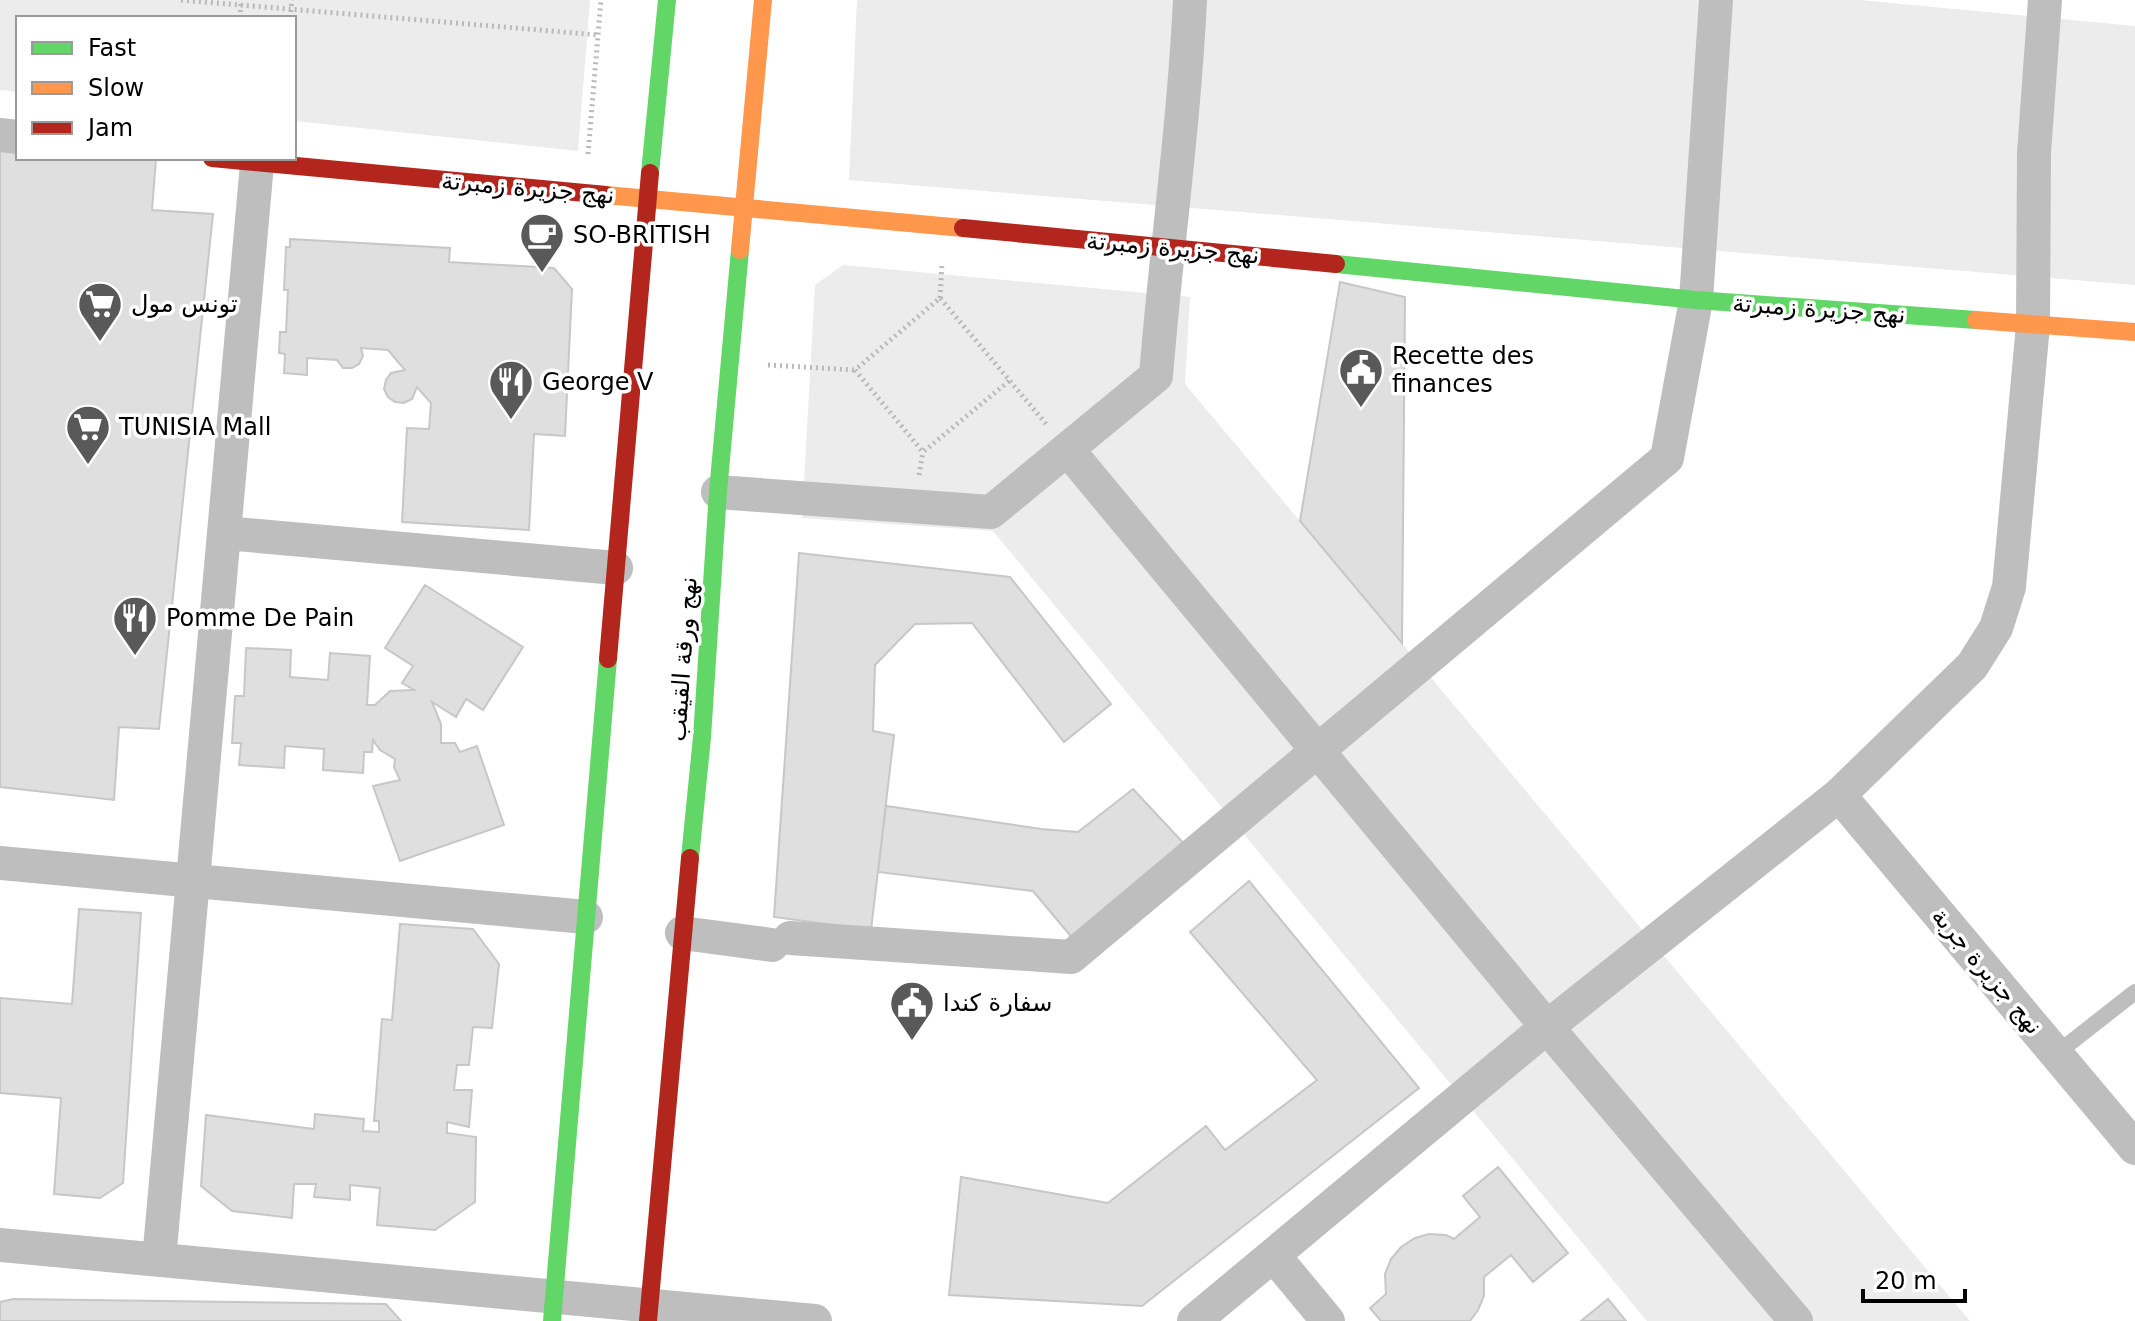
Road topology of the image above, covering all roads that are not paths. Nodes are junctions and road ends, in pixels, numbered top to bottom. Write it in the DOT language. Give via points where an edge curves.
graph roads {
  1 [pos="667,0"];
  2 [pos="763,0"];
  3 [pos="1190,0"];
  4 [pos="1716,0"];
  5 [pos="2045,0"];
  6 [pos="227,160"];
  7 [pos="257,164"];
  8 [pos="647,199"];
  9 [pos="744,208"];
  10 [pos="1167,247"];
  11 [pos="1696,300"];
  12 [pos="2033,325"];
  13 [pos="2135,332"];
  14 [pos="1068,450"];
  15 [pos="718,492"];
  16 [pos="225,533"];
  17 [pos="616,568"];
  18 [pos="1318,751"];
  19 [pos="1839,795"];
  20 [pos="0,863"];
  21 [pos="193,882"];
  22 [pos="586,917"];
  23 [pos="682,933"];
  24 [pos="2135,992"];
  25 [pos="1547,1027"];
  26 [pos="2056,1054"];
  27 [pos="2135,1148"];
  28 [pos="0,1245"];
  29 [pos="1274,1256"];
  30 [pos="159,1260"];
  31 [pos="553,1309"];
  32 [pos="648,1313"];
  33 [pos="815,1321"];
  34 [pos="1194,1321"];
  35 [pos="1328,1321"];
  36 [pos="1796,1321"];
  1 -- 8 [label="main road"];
  2 -- 9 [label="main road, نهج ورقة القيقب"];
  3 -- 10 [label="street"];
  4 -- 11 [label="street"];
  5 -- 12 [label="street" via="2034,153"];
  6 -- 7 [label="main road, نهج جزيرة زمبرتة"];
  7 -- 8 [label="main road, نهج جزيرة زمبرتة"];
  7 -- 16 [label="street"];
  8 -- 9 [label="main road, نهج جزيرة زمبرتة"];
  8 -- 17 [label="main road"];
  9 -- 10 [label="main road, نهج جزيرة زمبرتة"];
  9 -- 15 [label="main road, نهج ورقة القيقب"];
  10 -- 11 [label="main road, نهج جزيرة زمبرتة"];
  10 -- 14 [label="street" via="1156,376"];
  11 -- 12 [label="main road, نهج جزيرة زمبرتة"];
  11 -- 18 [label="street" via="1667,458"];
  12 -- 13 [label="main road, نهج جزيرة زمبرتة"];
  12 -- 19 [label="street" via="2009,587 1996,628 1972,666"];
  14 -- 15 [label="street" via="991,512"];
  14 -- 18 [label="street"];
  15 -- 23 [label="main road, نهج ورقة القيقب"];
  16 -- 17 [label="street"];
  16 -- 21 [label="street"];
  17 -- 22 [label="main road"];
  18 -- 23 [label="street" via="1071,957"];
  18 -- 25 [label="street"];
  19 -- 25 [label="street"];
  19 -- 26 [label="street, نهج جزيرة جربة"];
  20 -- 21 [label="street"];
  21 -- 22 [label="street"];
  21 -- 30 [label="street"];
  22 -- 31 [label="main road"];
  23 -- 32 [label="main road, نهج ورقة القيقب"];
  24 -- 26 [label="lane"];
  25 -- 29 [label="street"];
  25 -- 36 [label="street"];
  26 -- 27 [label="street, نهج جزيرة جربة"];
  28 -- 30 [label="street"];
  29 -- 34 [label="street"];
  29 -- 35 [label="street"];
  30 -- 31 [label="street"];
  31 -- 32 [label="street"];
  32 -- 33 [label="street"];
}
